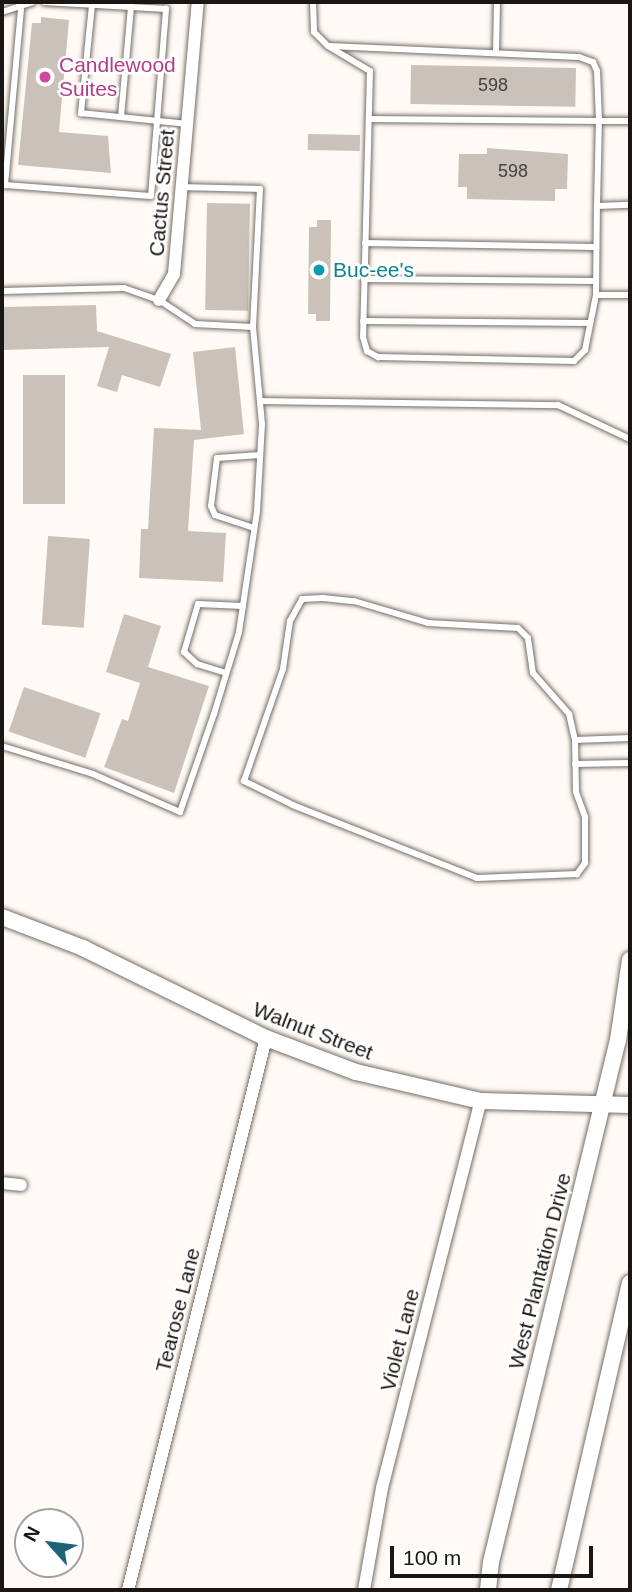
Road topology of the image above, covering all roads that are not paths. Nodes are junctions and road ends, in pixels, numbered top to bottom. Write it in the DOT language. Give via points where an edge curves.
graph roads {
  1 [pos="32,2"];
  2 [pos="44,2"];
  3 [pos="198,2"];
  4 [pos="313,2"];
  5 [pos="497,2"];
  6 [pos="92,5"];
  7 [pos="131,8"];
  8 [pos="21,9"];
  9 [pos="2,12"];
  10 [pos="327,46"];
  11 [pos="496,53"];
  12 [pos="121,117"];
  13 [pos="369,119"];
  14 [pos="157,121"];
  15 [pos="599,121"];
  16 [pos="630,121"];
  17 [pos="187,124"];
  18 [pos="182,187"];
  19 [pos="630,205"];
  20 [pos="597,206"];
  21 [pos="365,243"];
  22 [pos="595,247"];
  23 [pos="364,279"];
  24 [pos="594,281"];
  25 [pos="2,291"];
  26 [pos="596,295"];
  27 [pos="630,295"];
  28 [pos="159,300"];
  29 [pos="363,321"];
  30 [pos="590,323"];
  31 [pos="253,327"];
  32 [pos="261,401"];
  33 [pos="630,439"];
  34 [pos="260,455"];
  35 [pos="254,528"];
  36 [pos="243,606"];
  37 [pos="226,673"];
  38 [pos="630,738"];
  39 [pos="575,740"];
  40 [pos="2,746"];
  41 [pos="630,763"];
  42 [pos="575,764"];
  43 [pos="2,917"];
  44 [pos="630,960"];
  45 [pos="266,1038"];
  46 [pos="481,1101"];
  47 [pos="630,1105"];
  48 [pos="602,1106"];
  49 [pos="2,1183"];
  50 [pos="21,1185"];
  51 [pos="630,1283"];
  52 [pos="625,1329"];
  53 [pos="128,1590"];
  54 [pos="363,1590"];
  55 [pos="488,1590"];
  56 [pos="559,1590"];
  1 -- 8 [label="lane"];
  2 -- 6 [label="lane"];
  3 -- 17 [label="street, Cactus Street"];
  4 -- 10 [label="lane" via="312,27"];
  5 -- 11 [label="lane"];
  6 -- 7 [label="lane"];
  6 -- 12 [label="lane" via="81,113"];
  7 -- 12 [label="lane"];
  7 -- 14 [label="lane" via="166,9"];
  8 -- 9 [label="lane"];
  8 -- 14 [label="lane" via="5,185 151,196"];
  10 -- 11 [label="lane"];
  10 -- 13 [label="lane" via="369,68"];
  11 -- 15 [label="lane" via="588,58 597,71"];
  12 -- 14 [label="lane"];
  13 -- 15 [label="lane"];
  13 -- 21 [label="lane"];
  14 -- 17 [label="lane"];
  15 -- 16 [label="lane"];
  15 -- 20 [label="lane"];
  17 -- 18 [label="street, Cactus Street"];
  18 -- 28 [label="street, Cactus Street" via="174,274"];
  18 -- 31 [label="lane" via="260,189"];
  19 -- 20 [label="lane"];
  20 -- 22 [label="lane"];
  21 -- 22 [label="lane"];
  21 -- 23 [label="lane"];
  22 -- 24 [label="lane"];
  23 -- 24 [label="lane"];
  23 -- 29 [label="lane"];
  24 -- 26 [label="lane"];
  25 -- 28 [label="lane" via="124,288"];
  26 -- 27 [label="lane"];
  26 -- 30 [label="lane"];
  28 -- 31 [label="lane" via="195,324"];
  29 -- 30 [label="lane"];
  29 -- 30 [label="lane" via="364,346 378,357 574,361 585,350"];
  31 -- 32 [label="lane"];
  32 -- 33 [label="lane" via="558,405"];
  32 -- 34 [label="lane"];
  34 -- 35 [label="lane"];
  34 -- 35 [label="lane" via="217,458 211,506 215,515"];
  35 -- 36 [label="lane"];
  36 -- 37 [label="lane"];
  36 -- 37 [label="lane" via="198,604 191,620 184,652 187,659"];
  37 -- 40 [label="lane" via="180,812 93,774"];
  38 -- 39 [label="lane"];
  39 -- 42 [label="lane"];
  39 -- 42 [label="lane" via="569,714 533,673 528,638 518,628 428,623 354,601 302,599 290,621 283,670 244,781 293,806 477,878 534,878 577,874 585,863 585,817 576,792"];
  41 -- 42 [label="lane"];
  43 -- 45 [label="main road, Walnut Street" via="83,948"];
  44 -- 48 [label="main road, West Plantation Drive"];
  45 -- 46 [label="main road, Walnut Street" via="356,1072"];
  45 -- 53 [label="street, Tearose Lane"];
  46 -- 48 [label="main road, Walnut Street"];
  46 -- 54 [label="street, Violet Lane" via="382,1488"];
  47 -- 48 [label="main road, Walnut Street"];
  48 -- 55 [label="main road, West Plantation Drive"];
  49 -- 50 [label="street"];
  51 -- 52 [label="main road"];
  52 -- 56 [label="main road"];
}
